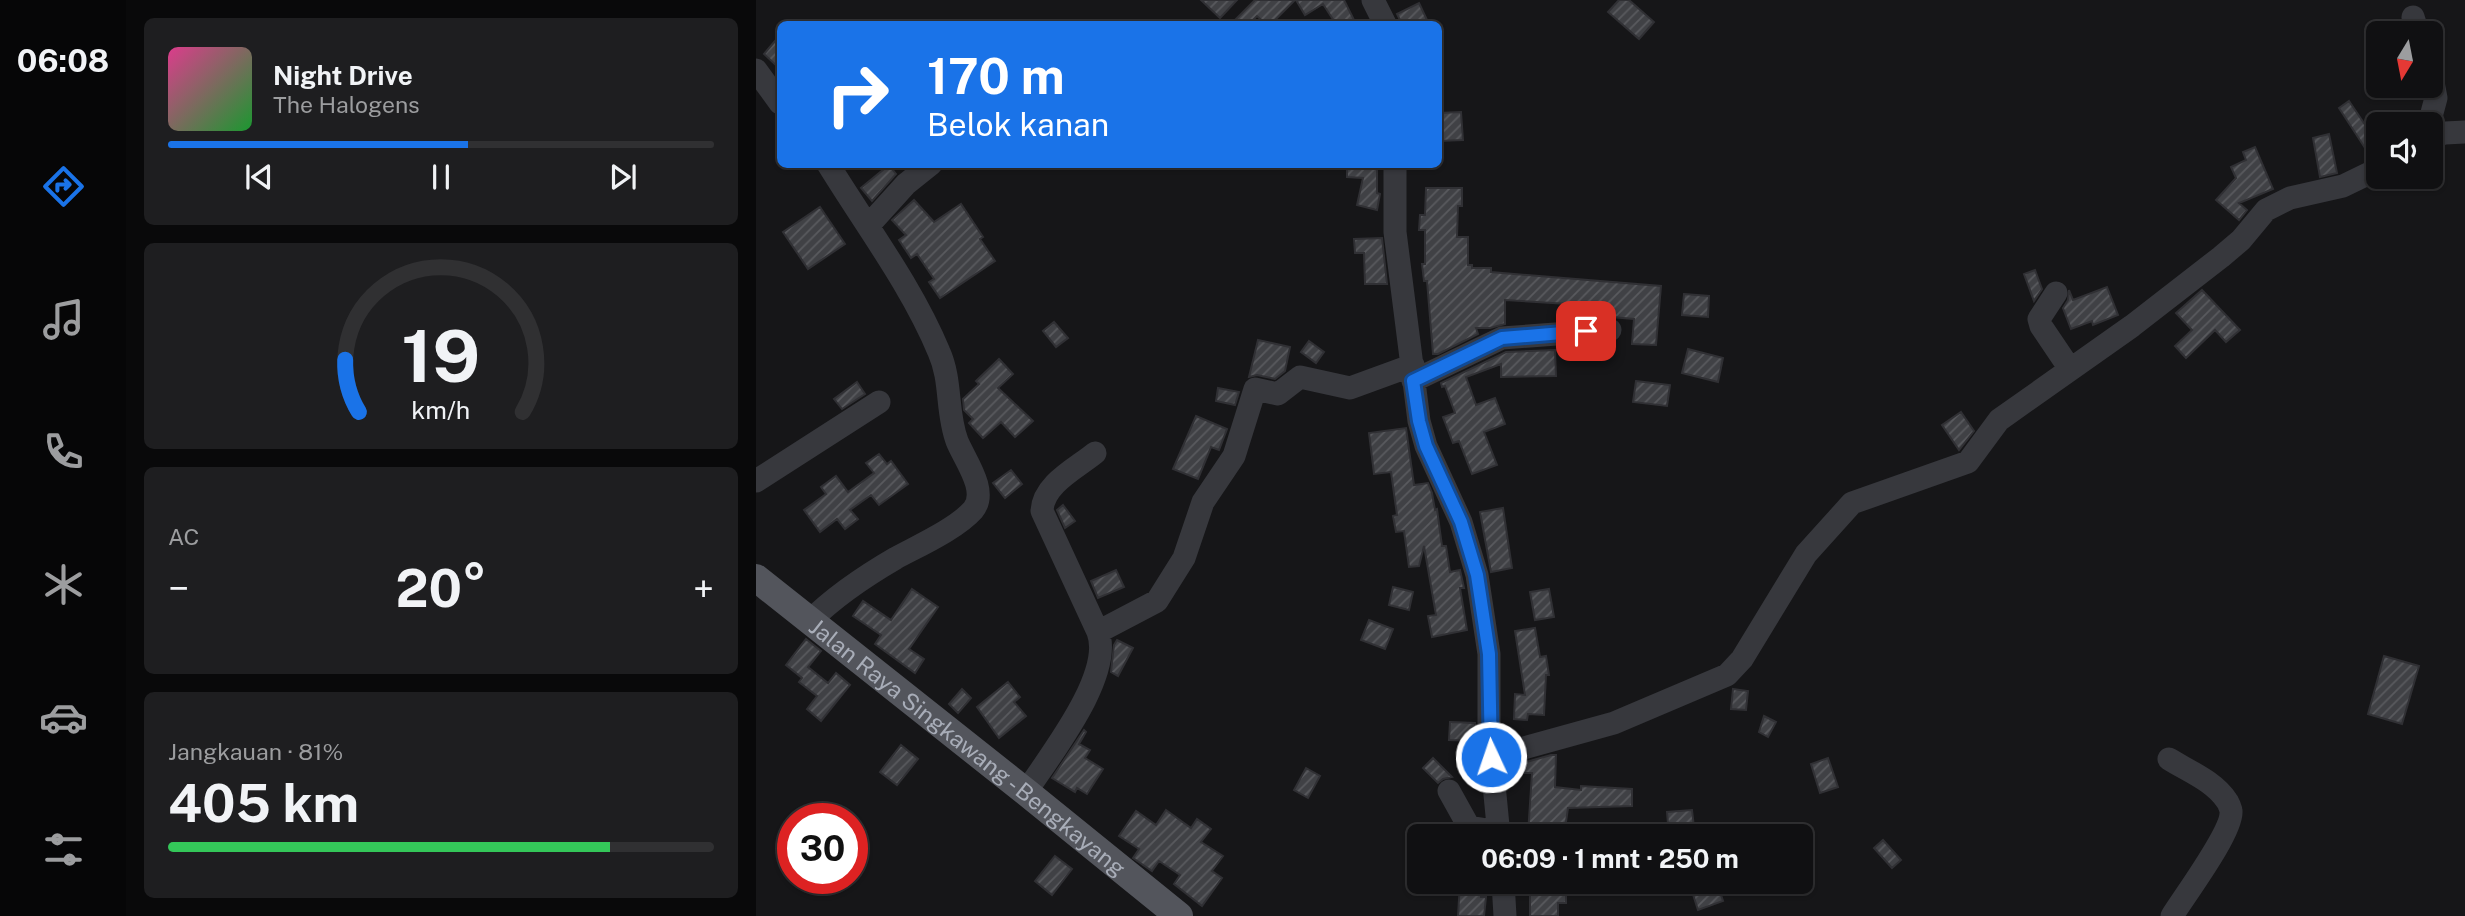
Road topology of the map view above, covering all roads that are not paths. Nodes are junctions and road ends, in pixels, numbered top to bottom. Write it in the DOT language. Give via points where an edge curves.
graph roads {
  1 [pos="1373,0"];
  2 [pos="1384,21"];
  3 [pos="756,70"];
  4 [pos="756,94"];
  5 [pos="777,100"];
  6 [pos="777,103"];
  7 [pos="2465,132"];
  8 [pos="2443,134"];
  9 [pos="831,168"];
  10 [pos="926,168"];
  11 [pos="1395,168"];
  12 [pos="2366,175"];
  13 [pos="868,226"];
  14 [pos="2056,293"];
  15 [pos="1610,330"];
  16 [pos="2070,369"];
  17 [pos="1413,373"];
  18 [pos="879,402"];
  19 [pos="1096,453"];
  20 [pos="756,481"];
  21 [pos="756,578"];
  22 [pos="810,621"];
  23 [pos="1098,632"];
  24 [pos="1491,757"];
  25 [pos="2169,760"];
  26 [pos="1449,791"];
  27 [pos="1026,792"];
  28 [pos="1467,824"];
  29 [pos="1498,824"];
  30 [pos="1504,894"];
  31 [pos="1179,916"];
  32 [pos="1505,916"];
  33 [pos="2172,916"];
  1 -- 2 [label="street"];
  3 -- 5 [label="street"];
  4 -- 6 [label="street"];
  7 -- 8 [label="street"];
  9 -- 13 [label="street"];
  10 -- 13 [label="street"];
  11 -- 17 [label="street" via="1395,232"];
  12 -- 16 [label="street" via="2266,210 2221,257"];
  13 -- 22 [label="street" via="940,354 949,382 950,416 977,485 977,503 940,535 851,586"];
  14 -- 16 [label="street" via="2039,319"];
  15 -- 17 [label="street" via="1502,338"];
  16 -- 24 [label="street" via="1999,420 1968,462 1852,503 1806,554 1742,659 1727,675 1614,723"];
  17 -- 23 [label="street" via="1350,387 1300,377 1278,394 1255,389 1234,456 1203,502 1184,558 1157,601"];
  17 -- 24 [label="street" via="1426,446 1461,522 1477,575 1489,654"];
  18 -- 20 [label="street"];
  19 -- 23 [label="street" via="1048,490 1042,511"];
  21 -- 22 [label="main road, Jalan Raya Singkawang - Bengkayang"];
  22 -- 27 [label="main road, Jalan Raya Singkawang - Bengkayang"];
  23 -- 27 [label="street" via="1100,660 1087,698"];
  24 -- 29 [label="street"];
  25 -- 33 [label="street" via="2209,783 2231,810 2219,843"];
  26 -- 28 [label="street"];
  27 -- 31 [label="main road, Jalan Raya Singkawang - Bengkayang"];
  30 -- 32 [label="street"];
}
